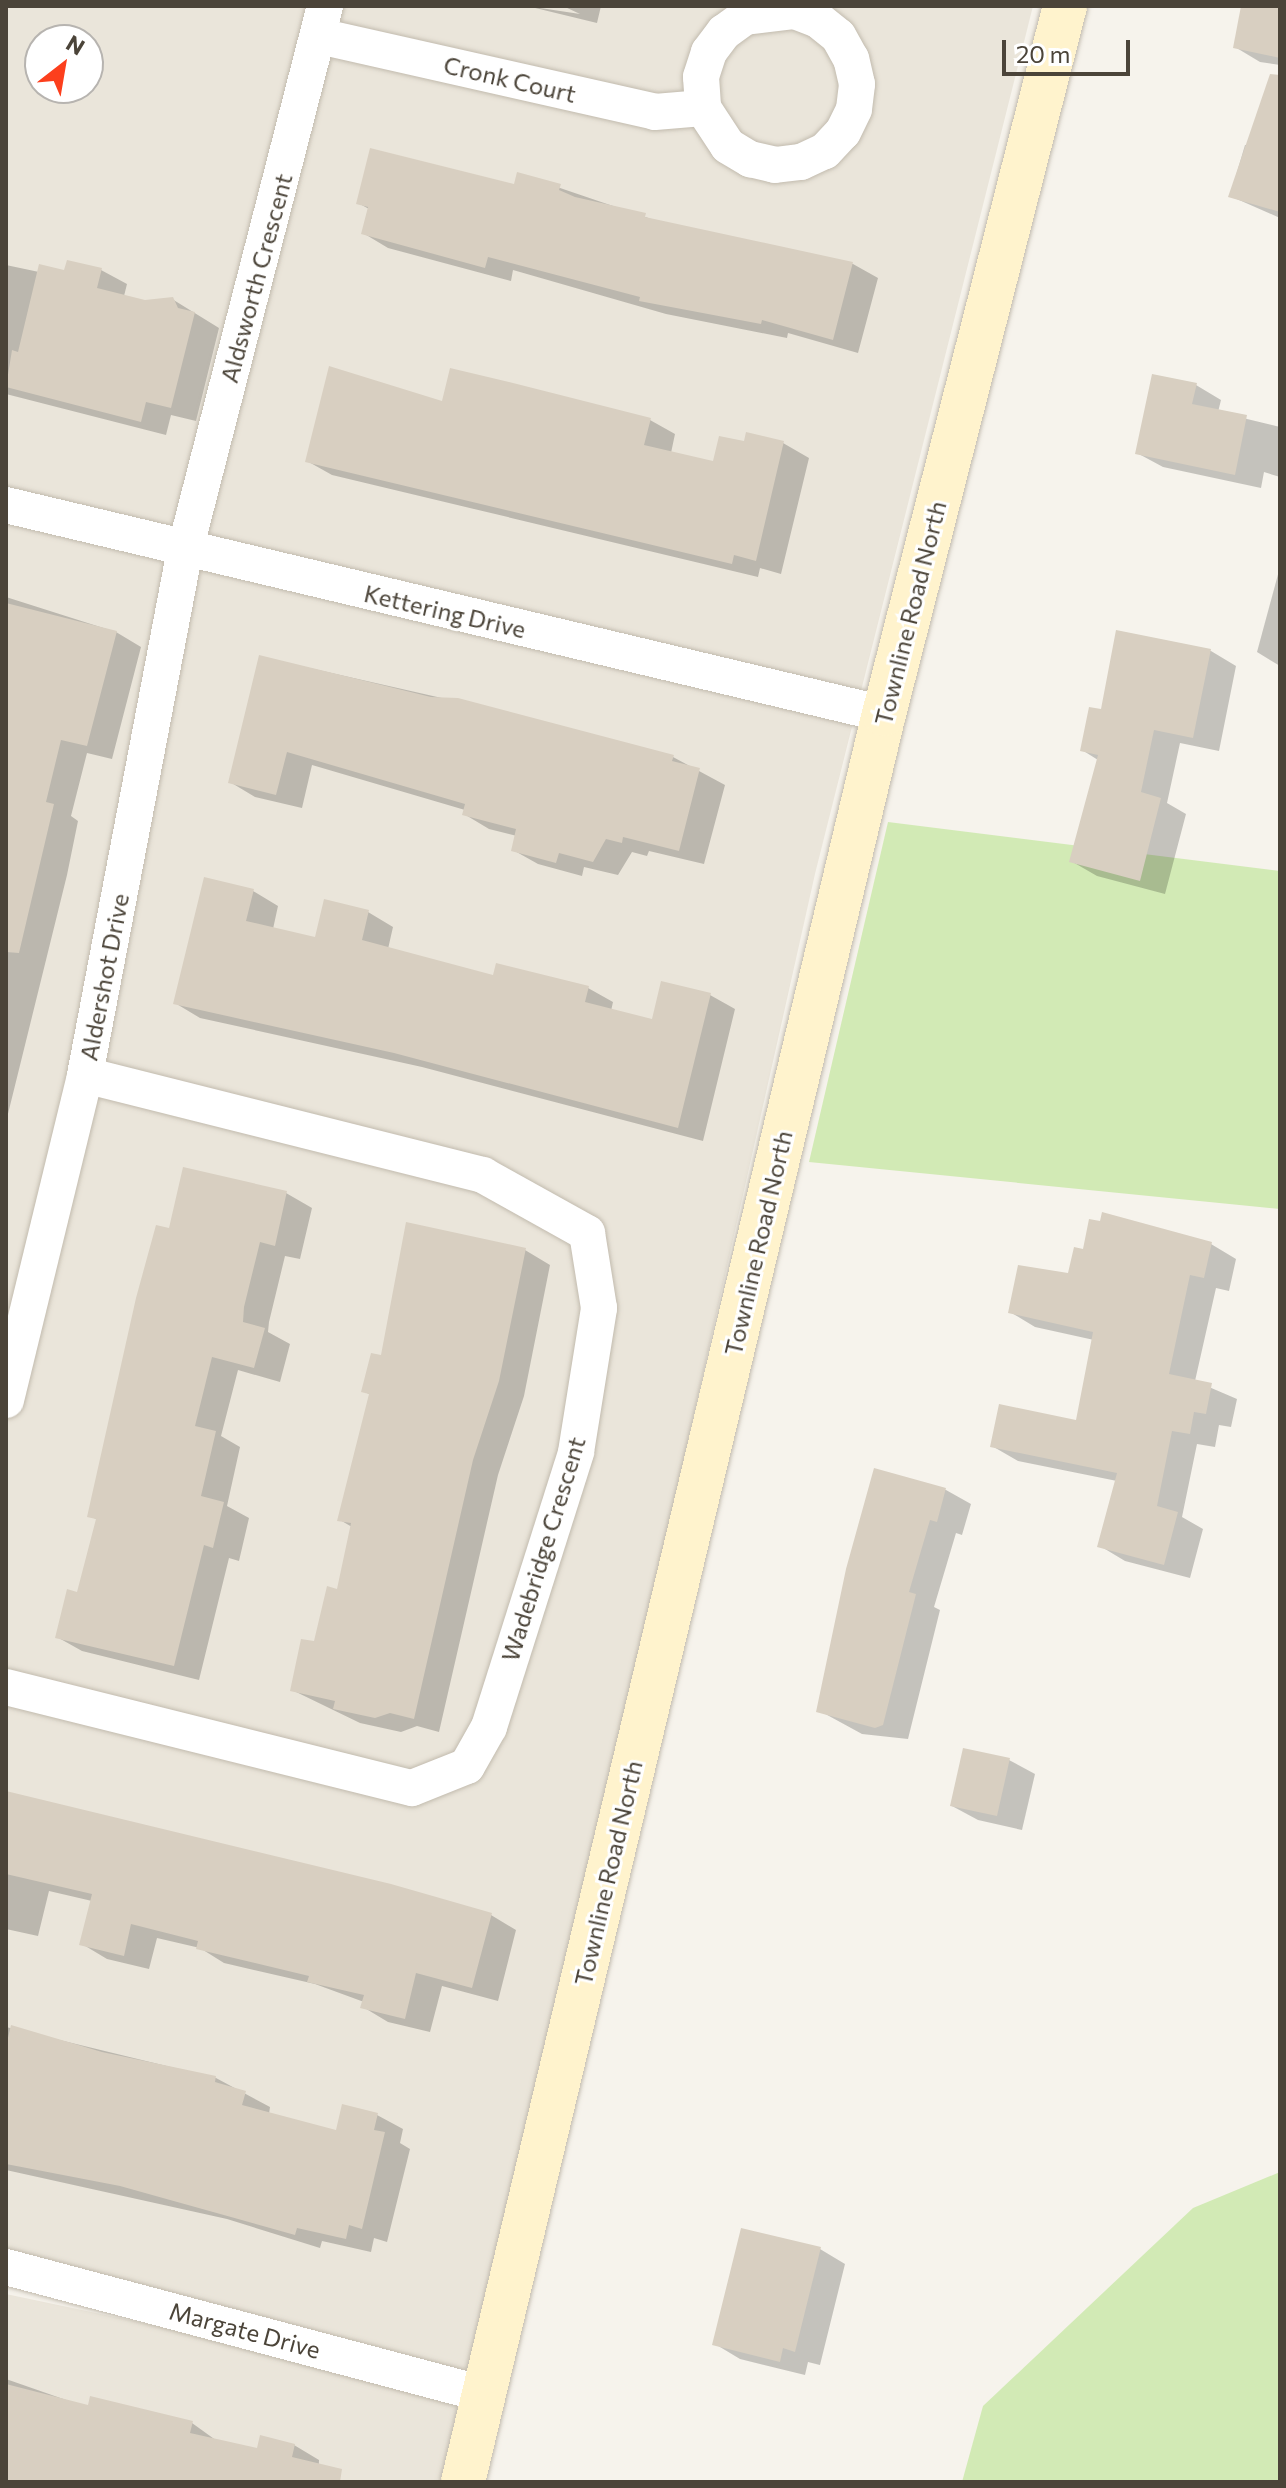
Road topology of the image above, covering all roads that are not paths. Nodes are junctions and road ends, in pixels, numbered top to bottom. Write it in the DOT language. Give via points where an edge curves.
graph roads {
  1 [pos="1065,6"];
  2 [pos="322,21"];
  3 [pos="703,108"];
  4 [pos="6,505"];
  5 [pos="185,550"];
  6 [pos="884,714"];
  7 [pos="85,1075"];
  8 [pos="6,1400"];
  9 [pos="6,1687"];
  10 [pos="6,2267"];
  11 [pos="484,2394"];
  12 [pos="463,2482"];
  1 -- 6 [label="main road, Townline Road North"];
  2 -- 3 [label="street, Cronk Court" via="655,112"];
  2 -- 5 [label="street, Aldsworth Crescent"];
  3 -- 3 [label="street" via="728,146 750,159 775,165 801,162 825,151 854,109 857,84 851,59 818,20 795,11 745,17 709,52 701,77"];
  4 -- 5 [label="street, Kettering Drive"];
  5 -- 6 [label="street, Kettering Drive"];
  5 -- 7 [label="street, Aldershot Drive"];
  6 -- 11 [label="main road, Townline Road North"];
  7 -- 8 [label="street, Aldershot Drive"];
  7 -- 9 [label="street, Wadebridge Crescent" via="483,1175 587,1233 599,1308 576,1452 489,1727 467,1766 412,1788"];
  10 -- 11 [label="street, Margate Drive"];
  11 -- 12 [label="main road, Townline Road North"];
}
